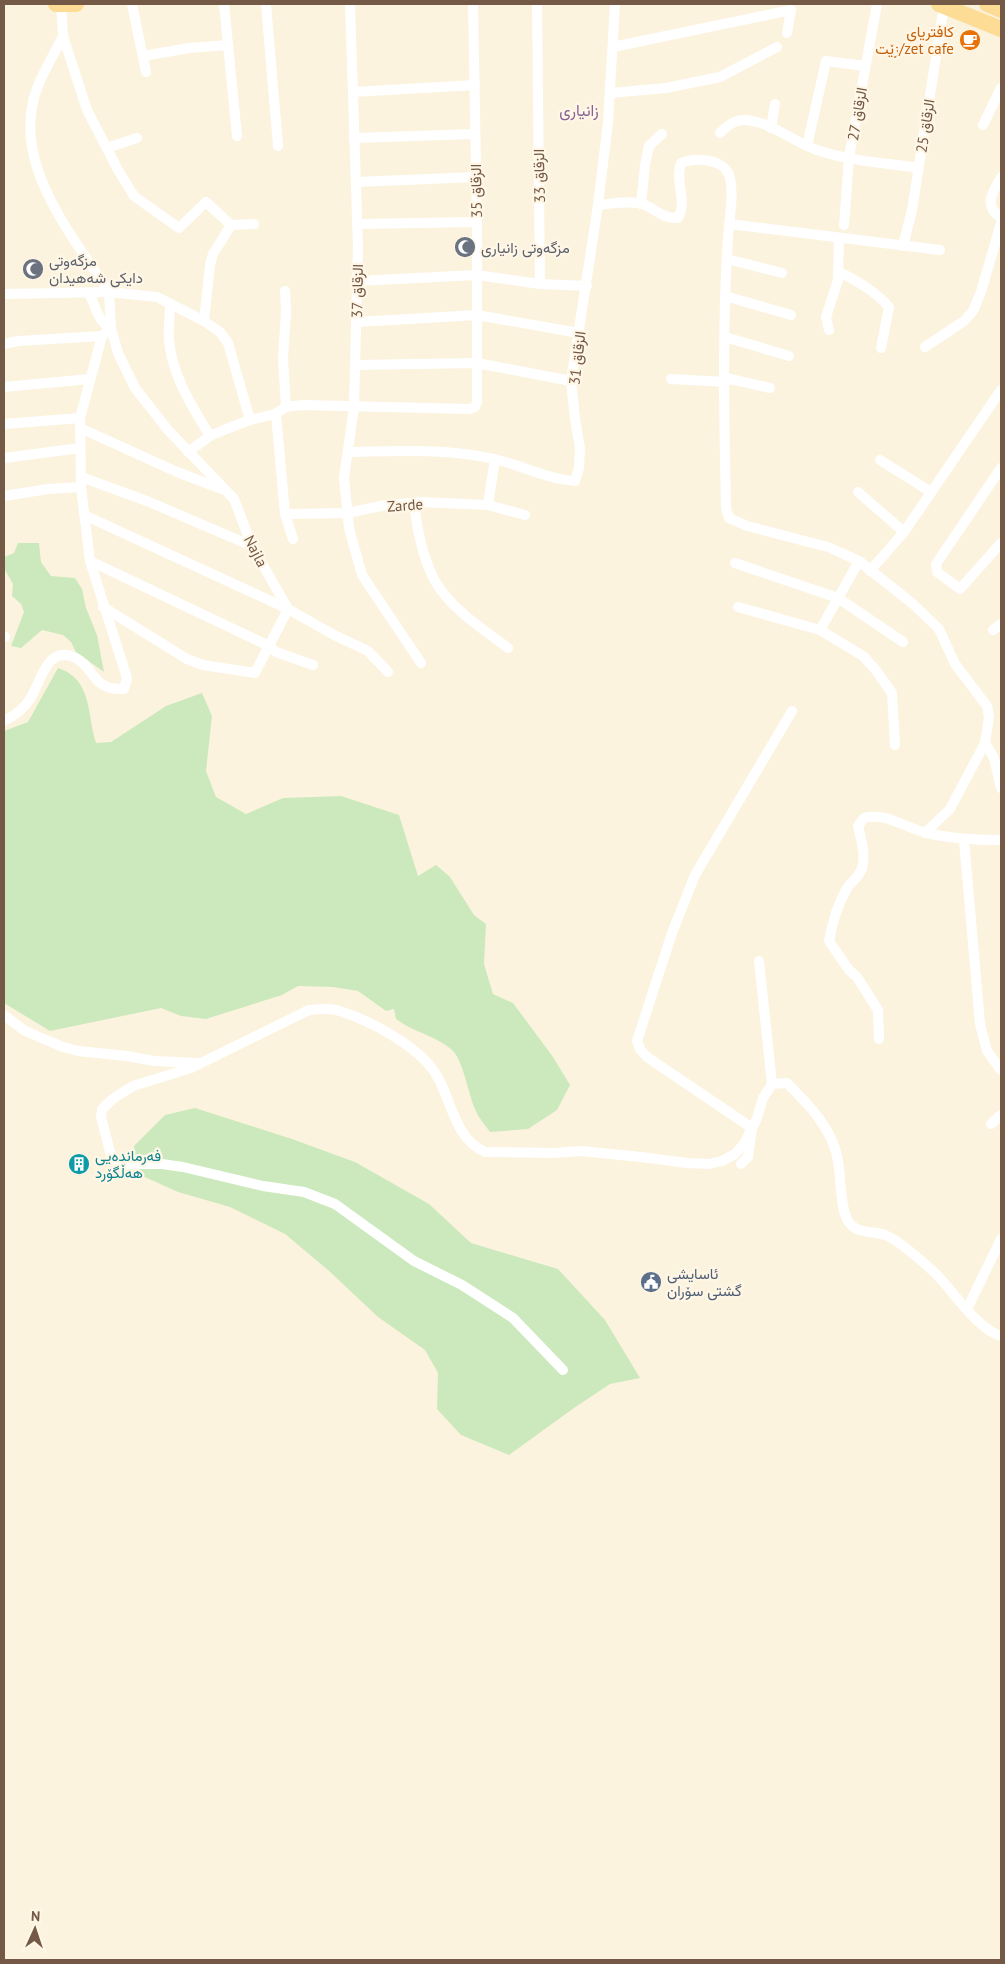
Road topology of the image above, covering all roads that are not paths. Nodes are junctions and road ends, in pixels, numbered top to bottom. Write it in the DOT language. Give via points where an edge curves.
graph roads {
  1 [pos="56,4"];
  2 [pos="61,4"];
  3 [pos="76,4"];
  4 [pos="132,4"];
  5 [pos="224,4"];
  6 [pos="266,4"];
  7 [pos="350,4"];
  8 [pos="473,4"];
  9 [pos="537,4"];
  10 [pos="615,4"];
  11 [pos="877,4"];
  12 [pos="987,4"];
  13 [pos="942,5"];
  14 [pos="791,7"];
  15 [pos="1001,10"];
  16 [pos="1001,29"];
  17 [pos="787,33"];
  18 [pos="63,36"];
  19 [pos="228,46"];
  20 [pos="613,46"];
  21 [pos="777,48"];
  22 [pos="142,56"];
  23 [pos="866,66"];
  24 [pos="146,72"];
  25 [pos="475,85"];
  26 [pos="1001,88"];
  27 [pos="353,92"];
  28 [pos="610,93"];
  29 [pos="775,104"];
  30 [pos="983,125"];
  31 [pos="771,128"];
  32 [pos="720,133"];
  33 [pos="475,134"];
  34 [pos="662,134"];
  35 [pos="237,136"];
  36 [pos="137,138"];
  37 [pos="354,138"];
  38 [pos="278,146"];
  39 [pos="807,146"];
  40 [pos="107,148"];
  41 [pos="849,157"];
  42 [pos="919,168"];
  43 [pos="476,177"];
  44 [pos="1001,177"];
  45 [pos="356,182"];
  46 [pos="641,204"];
  47 [pos="598,205"];
  48 [pos="1001,218"];
  49 [pos="477,222"];
  50 [pos="1001,223"];
  51 [pos="254,224"];
  52 [pos="357,224"];
  53 [pos="729,224"];
  54 [pos="844,224"];
  55 [pos="231,225"];
  56 [pos="839,238"];
  57 [pos="903,246"];
  58 [pos="940,250"];
  59 [pos="727,260"];
  60 [pos="840,272"];
  61 [pos="782,273"];
  62 [pos="477,275"];
  63 [pos="358,280"];
  64 [pos="540,284"];
  65 [pos="587,286"];
  66 [pos="285,291"];
  67 [pos="109,292"];
  68 [pos="89,293"];
  69 [pos="4,294"];
  70 [pos="725,296"];
  71 [pos="170,304"];
  72 [pos="477,315"];
  73 [pos="791,315"];
  74 [pos="204,321"];
  75 [pos="357,322"];
  76 [pos="111,328"];
  77 [pos="829,330"];
  78 [pos="580,333"];
  79 [pos="102,336"];
  80 [pos="725,337"];
  81 [pos="4,344"];
  82 [pos="925,347"];
  83 [pos="881,348"];
  84 [pos="789,356"];
  85 [pos="477,362"];
  86 [pos="356,365"];
  87 [pos="671,379"];
  88 [pos="90,380"];
  89 [pos="726,380"];
  90 [pos="571,381"];
  91 [pos="4,387"];
  92 [pos="770,388"];
  93 [pos="1001,390"];
  94 [pos="286,407"];
  95 [pos="354,407"];
  96 [pos="276,414"];
  97 [pos="250,420"];
  98 [pos="80,423"];
  99 [pos="4,424"];
  100 [pos="210,436"];
  101 [pos="80,448"];
  102 [pos="188,452"];
  103 [pos="348,452"];
  104 [pos="4,458"];
  105 [pos="495,459"];
  106 [pos="880,460"];
  107 [pos="1001,468"];
  108 [pos="81,482"];
  109 [pos="225,490"];
  110 [pos="858,492"];
  111 [pos="931,492"];
  112 [pos="4,496"];
  113 [pos="414,503"];
  114 [pos="488,505"];
  115 [pos="347,513"];
  116 [pos="285,514"];
  117 [pos="84,515"];
  118 [pos="525,515"];
  119 [pos="904,532"];
  120 [pos="293,540"];
  121 [pos="1001,543"];
  122 [pos="252,546"];
  123 [pos="90,561"];
  124 [pos="858,562"];
  125 [pos="735,563"];
  126 [pos="870,571"];
  127 [pos="838,598"];
  128 [pos="104,607"];
  129 [pos="738,607"];
  130 [pos="288,610"];
  131 [pos="820,630"];
  132 [pos="902,642"];
  133 [pos="269,646"];
  134 [pos="508,648"];
  135 [pos="421,663"];
  136 [pos="313,665"];
  137 [pos="388,672"];
  138 [pos="792,711"];
  139 [pos="4,721"];
  140 [pos="985,743"];
  141 [pos="895,745"];
  142 [pos="1001,788"];
  143 [pos="925,833"];
  144 [pos="964,840"];
  145 [pos="1001,840"];
  146 [pos="759,961"];
  147 [pos="4,1015"];
  148 [pos="879,1039"];
  149 [pos="201,1063"];
  150 [pos="1001,1070"];
  151 [pos="772,1084"];
  152 [pos="1001,1116"];
  153 [pos="991,1124"];
  154 [pos="752,1128"];
  155 [pos="741,1164"];
  156 [pos="1001,1239"];
  157 [pos="967,1309"];
  158 [pos="1001,1336"];
  159 [pos="563,1370"];
  1 -- 2 [label="main road"];
  2 -- 3 [label="main road"];
  2 -- 18 [label="street"];
  4 -- 22 [label="street"];
  5 -- 19 [label="street"];
  6 -- 38 [label="street"];
  7 -- 27 [label="street, الزقاق 37"];
  8 -- 25 [label="street, الزقاق 35"];
  9 -- 64 [label="street, الزقاق 33"];
  10 -- 20 [label="street, الزقاق 31"];
  11 -- 23 [label="street, الزقاق 27"];
  12 -- 15 [label="main road"];
  13 -- 16 [label="main road"];
  13 -- 42 [label="street, الزقاق 25"];
  14 -- 17 [label="street"];
  14 -- 20 [label="street"];
  18 -- 40 [label="street" via="87,110"];
  18 -- 67 [label="street" via="33,102 30,129 36,169 55,209"];
  19 -- 22 [label="street"];
  19 -- 35 [label="street"];
  20 -- 28 [label="street, الزقاق 31"];
  21 -- 28 [label="street" via="720,77 666,88"];
  22 -- 24 [label="street"];
  23 -- 39 [label="street" via="826,61"];
  23 -- 41 [label="street, الزقاق 27"];
  25 -- 27 [label="street"];
  25 -- 33 [label="street, الزقاق 35"];
  26 -- 30 [label="street"];
  27 -- 37 [label="street, الزقاق 37"];
  28 -- 47 [label="street, الزقاق 31"];
  29 -- 31 [label="street"];
  31 -- 32 [label="street" via="746,120 730,123"];
  31 -- 39 [label="street"];
  33 -- 37 [label="street"];
  33 -- 43 [label="street, الزقاق 35"];
  34 -- 46 [label="street" via="649,146"];
  36 -- 40 [label="street"];
  37 -- 45 [label="street, الزقاق 37"];
  39 -- 41 [label="street"];
  40 -- 55 [label="street" via="134,196 180,231 206,202"];
  41 -- 42 [label="street"];
  41 -- 54 [label="street, الزقاق 27"];
  42 -- 57 [label="street, الزقاق 25"];
  43 -- 45 [label="street"];
  43 -- 49 [label="street, الزقاق 35"];
  44 -- 48 [label="street" via="993,191 991,209"];
  45 -- 52 [label="street, الزقاق 37"];
  46 -- 47 [label="street"];
  46 -- 53 [label="street" via="662,216 678,218 682,204 678,170 681,163 706,160 721,165 727,172 731,190"];
  47 -- 65 [label="street, الزقاق 31"];
  49 -- 52 [label="street"];
  49 -- 62 [label="street, الزقاق 35"];
  50 -- 82 [label="street" via="973,311 964,321"];
  51 -- 55 [label="street"];
  52 -- 63 [label="street, الزقاق 37"];
  53 -- 56 [label="street"];
  53 -- 59 [label="street"];
  55 -- 74 [label="street" via="211,260"];
  56 -- 57 [label="street"];
  56 -- 60 [label="street"];
  57 -- 58 [label="street"];
  59 -- 61 [label="street"];
  59 -- 70 [label="street"];
  60 -- 77 [label="street" via="826,317"];
  60 -- 83 [label="street" via="862,283 889,307"];
  62 -- 63 [label="street"];
  62 -- 64 [label="street"];
  62 -- 72 [label="street, الزقاق 35"];
  63 -- 75 [label="street, الزقاق 37"];
  64 -- 65 [label="street"];
  65 -- 78 [label="street, الزقاق 31"];
  66 -- 94 [label="street"];
  67 -- 68 [label="street"];
  67 -- 71 [label="street" via="156,297"];
  67 -- 76 [label="street, Najla"];
  68 -- 69 [label="street"];
  68 -- 76 [label="street" via="106,326"];
  70 -- 73 [label="street"];
  70 -- 80 [label="street"];
  71 -- 74 [label="street"];
  71 -- 100 [label="street" via="169,339 173,362 183,391"];
  72 -- 75 [label="street"];
  72 -- 78 [label="street"];
  72 -- 85 [label="street, الزقاق 35"];
  74 -- 97 [label="street" via="220,332 228,343"];
  75 -- 86 [label="street, الزقاق 37"];
  76 -- 79 [label="street"];
  76 -- 102 [label="street, Najla" via="134,388"];
  78 -- 90 [label="street, الزقاق 31"];
  79 -- 81 [label="street"];
  79 -- 88 [label="street"];
  80 -- 84 [label="street"];
  80 -- 89 [label="street"];
  85 -- 86 [label="street"];
  85 -- 90 [label="street"];
  85 -- 95 [label="street, الزقاق 35" via="475,407"];
  86 -- 95 [label="street, الزقاق 37"];
  87 -- 89 [label="street"];
  88 -- 91 [label="street"];
  88 -- 98 [label="street"];
  89 -- 92 [label="street"];
  89 -- 124 [label="street" via="726,498 729,518 747,526 828,546"];
  90 -- 105 [label="street, الزقاق 31" via="580,448 575,481 560,480"];
  93 -- 111 [label="street"];
  94 -- 95 [label="street"];
  94 -- 96 [label="street"];
  95 -- 103 [label="street, الزقاق 37"];
  96 -- 97 [label="street"];
  96 -- 116 [label="street"];
  97 -- 100 [label="street"];
  98 -- 99 [label="street"];
  98 -- 101 [label="street"];
  98 -- 109 [label="street" via="177,472"];
  100 -- 102 [label="street"];
  101 -- 104 [label="street"];
  101 -- 108 [label="street"];
  102 -- 109 [label="street, Najla"];
  103 -- 105 [label="street, الزقاق 31" via="409,450"];
  103 -- 115 [label="street, الزقاق 37" via="344,478"];
  105 -- 114 [label="street"];
  106 -- 111 [label="street"];
  107 -- 121 [label="street" via="935,568 960,589"];
  108 -- 112 [label="street"];
  108 -- 117 [label="street"];
  108 -- 122 [label="street" via="147,502"];
  109 -- 122 [label="street, Najla" via="234,500"];
  110 -- 119 [label="street"];
  111 -- 119 [label="street"];
  113 -- 114 [label="street, Zarde"];
  113 -- 115 [label="street, Zarde"];
  113 -- 134 [label="street" via="418,531 435,581 464,615"];
  114 -- 118 [label="street, Zarde"];
  115 -- 116 [label="street, Zarde"];
  115 -- 135 [label="street, الزقاق 37" via="348,528 362,575"];
  116 -- 120 [label="street"];
  117 -- 123 [label="street"];
  117 -- 130 [label="street"];
  119 -- 126 [label="street"];
  122 -- 130 [label="street, Najla"];
  123 -- 128 [label="street"];
  123 -- 133 [label="street"];
  124 -- 126 [label="street"];
  124 -- 127 [label="street"];
  125 -- 127 [label="street"];
  126 -- 140 [label="street" via="939,629 955,664 987,706 989,717"];
  127 -- 131 [label="street"];
  127 -- 132 [label="street"];
  128 -- 133 [label="street" via="187,659 203,665 255,673"];
  128 -- 139 [label="street" via="127,678 124,689 106,688 78,659 59,656 43,672 30,701"];
  129 -- 131 [label="street"];
  130 -- 133 [label="street"];
  130 -- 137 [label="street" via="368,651"];
  131 -- 141 [label="street" via="864,656 892,693"];
  133 -- 136 [label="street"];
  138 -- 154 [label="street" via="695,875 672,933 637,1041 647,1057"];
  140 -- 142 [label="street" via="994,758"];
  140 -- 143 [label="street" via="950,809"];
  143 -- 144 [label="street"];
  143 -- 148 [label="street" via="881,816 864,818 858,826 863,851 862,868 846,889 832,925 829,941 857,976 878,1010"];
  144 -- 145 [label="street"];
  144 -- 150 [label="street" via="980,1024 987,1051"];
  146 -- 151 [label="street"];
  147 -- 149 [label="street" via="25,1031 78,1051 154,1061"];
  149 -- 154 [label="street" via="309,1010 335,1010 417,1050 438,1076 468,1142 484,1152 581,1151 709,1164 735,1154"];
  149 -- 159 [label="street" via="133,1086 102,1109 103,1131 115,1160 123,1164 183,1167 304,1192 336,1204 414,1261 462,1285 514,1318"];
  151 -- 154 [label="street"];
  151 -- 157 [label="street" via="787,1084 803,1098 824,1126 838,1160 844,1214 851,1226 884,1235 907,1248"];
  152 -- 153 [label="street"];
  154 -- 155 [label="street" via="748,1157"];
  156 -- 157 [label="street"];
  157 -- 158 [label="street"];
}
